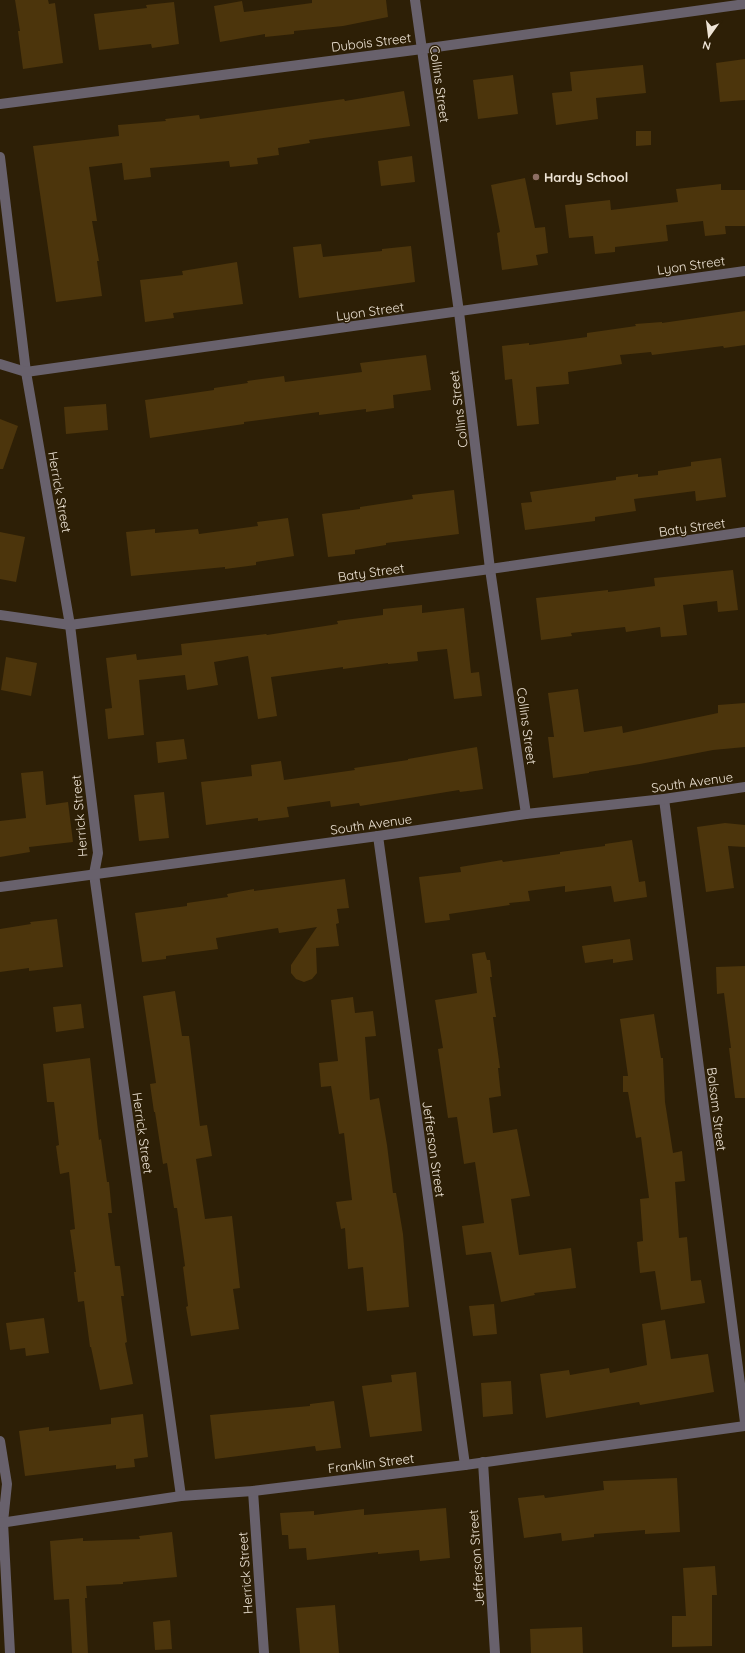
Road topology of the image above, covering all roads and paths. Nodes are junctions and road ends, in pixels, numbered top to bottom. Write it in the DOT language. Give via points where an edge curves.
graph roads {
  1 [pos="415,0"];
  2 [pos="745,4"];
  3 [pos="422,49"];
  4 [pos="0,104"];
  5 [pos="0,157"];
  6 [pos="745,271"];
  7 [pos="459,312"];
  8 [pos="0,364"];
  9 [pos="26,372"];
  10 [pos="745,532"];
  11 [pos="490,569"];
  12 [pos="0,615"];
  13 [pos="70,625"];
  14 [pos="745,787"];
  15 [pos="664,799"];
  16 [pos="526,814"];
  17 [pos="378,836"];
  18 [pos="94,874"];
  19 [pos="0,887"];
  20 [pos="745,1422"];
  21 [pos="745,1426"];
  22 [pos="0,1441"];
  23 [pos="483,1462"];
  24 [pos="465,1465"];
  25 [pos="253,1491"];
  26 [pos="181,1496"];
  27 [pos="1,1522"];
  28 [pos="10,1653"];
  29 [pos="264,1653"];
  30 [pos="495,1653"];
  1 -- 3 [label="street, Collins Street"];
  2 -- 3 [label="street, Dubois Street"];
  3 -- 4 [label="street, Dubois Street"];
  3 -- 7 [label="street, Collins Street"];
  5 -- 9 [label="street, Herrick Street"];
  6 -- 7 [label="street, Lyon Street"];
  7 -- 9 [label="street, Lyon Street"];
  7 -- 11 [label="street, Collins Street"];
  8 -- 9 [label="street, Lyon Street"];
  9 -- 13 [label="street, Herrick Street"];
  10 -- 11 [label="street, Baty Street"];
  11 -- 13 [label="street, Baty Street"];
  11 -- 16 [label="street, Collins Street"];
  12 -- 13 [label="street, Baty Street"];
  13 -- 18 [label="street, Herrick Street" via="98,853"];
  14 -- 15 [label="street, South Avenue"];
  15 -- 16 [label="street, South Avenue"];
  15 -- 20 [label="street, Balsam Street"];
  16 -- 17 [label="street, South Avenue"];
  17 -- 18 [label="street, South Avenue"];
  17 -- 24 [label="street, Jefferson Street"];
  18 -- 19 [label="street, South Avenue"];
  18 -- 26 [label="street, Herrick Street"];
  21 -- 23 [label="street, Franklin Street"];
  22 -- 27 [label="street" via="6,1484"];
  23 -- 24 [label="street, Franklin Street"];
  23 -- 30 [label="street, Jefferson Street"];
  24 -- 25 [label="street, Franklin Street"];
  25 -- 26 [label="street, Franklin Street"];
  25 -- 29 [label="street, Herrick Street"];
  26 -- 27 [label="street, Franklin Street"];
  27 -- 28 [label="street"];
}
